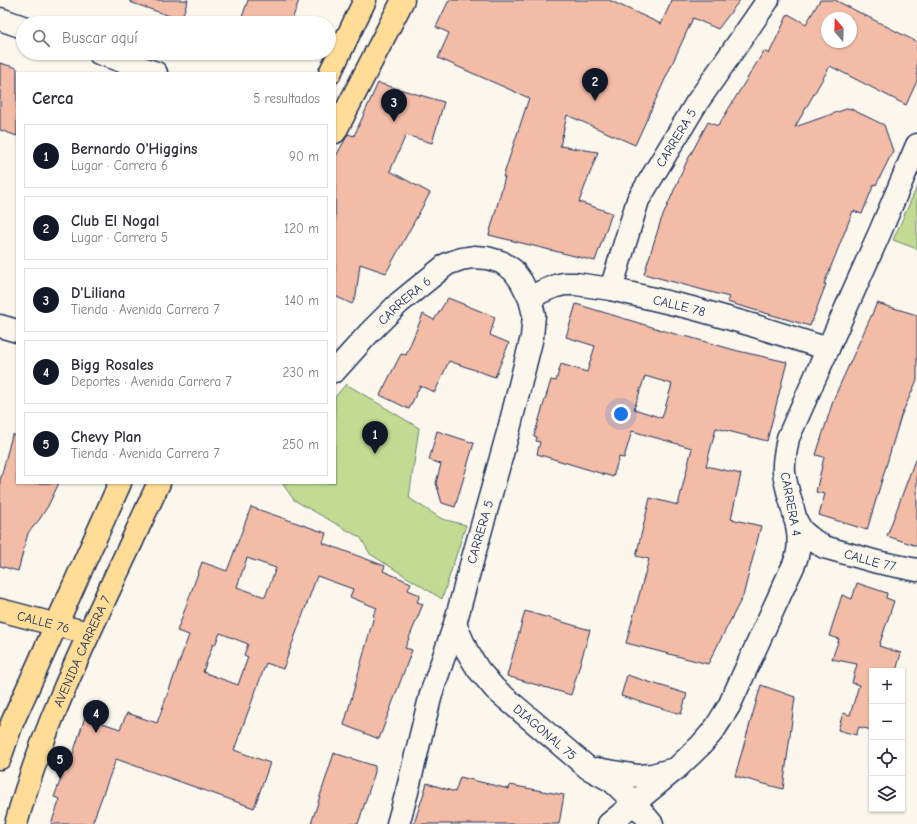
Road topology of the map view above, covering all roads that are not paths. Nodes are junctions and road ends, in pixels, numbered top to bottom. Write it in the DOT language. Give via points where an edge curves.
graph roads {
  1 [pos="365,0"];
  2 [pos="403,0"];
  3 [pos="768,0"];
  4 [pos="0,19"];
  5 [pos="16,25"];
  6 [pos="119,60"];
  7 [pos="153,72"];
  8 [pos="330,72"];
  9 [pos="336,130"];
  10 [pos="917,145"];
  11 [pos="487,258"];
  12 [pos="611,289"];
  13 [pos="530,299"];
  14 [pos="0,326"];
  15 [pos="16,331"];
  16 [pos="828,349"];
  17 [pos="336,370"];
  18 [pos="120,484"];
  19 [pos="159,484"];
  20 [pos="795,519"];
  21 [pos="824,547"];
  22 [pos="796,561"];
  23 [pos="917,570"];
  24 [pos="0,610"];
  25 [pos="454,624"];
  26 [pos="56,625"];
  27 [pos="88,633"];
  28 [pos="0,758"];
  29 [pos="678,767"];
  30 [pos="588,768"];
  31 [pos="634,802"];
  32 [pos="16,824"];
  33 [pos="398,824"];
  34 [pos="609,824"];
  35 [pos="652,824"];
  1 -- 8 [label="main road"];
  2 -- 9 [label="main road"];
  3 -- 12 [label="street, CARRERA 5" via="696,104 638,200"];
  4 -- 5 [label="street"];
  6 -- 7 [label="street"];
  10 -- 16 [label="street, CARRERA 4"];
  11 -- 13 [label="street, CARRERA 5" via="501,262 512,270"];
  11 -- 17 [label="street, CARRERA 6" via="474,257 447,264 399,303"];
  12 -- 13 [label="street, CALLE 78" via="564,284"];
  12 -- 16 [label="street, CALLE 78" via="692,308"];
  13 -- 25 [label="street, CARRERA 5" via="534,315 532,336"];
  14 -- 15 [label="street"];
  16 -- 20 [label="street, CARRERA 4" via="788,438 784,456 784,472"];
  18 -- 26 [label="main road"];
  19 -- 27 [label="main road, AVENIDA CARRERA 7"];
  20 -- 21 [label="street, CALLE 77" via="802,531"];
  20 -- 22 [label="street, CARRERA 4" via="799,536"];
  21 -- 22 [label="street" via="809,551"];
  21 -- 23 [label="street, CALLE 77"];
  22 -- 29 [label="street, CARRERA 4" via="729,706 702,745"];
  24 -- 26 [label="main road, CALLE 76"];
  25 -- 30 [label="street, DIAGONAL 75" via="478,669 495,689"];
  25 -- 33 [label="street, CARRERA 5" via="431,694"];
  26 -- 27 [label="main road, CALLE 76"];
  26 -- 28 [label="main road" via="12,722"];
  27 -- 32 [label="main road, AVENIDA CARRERA 7" via="49,722"];
  29 -- 30 [label="street" via="664,773 638,776"];
  29 -- 31 [label="street, CARRERA 4"];
  30 -- 31 [label="street, DIAGONAL 75" via="612,781"];
  31 -- 34 [label="street, CARRERA 4"];
  31 -- 35 [label="street, DIAGONAL 75"];
}
